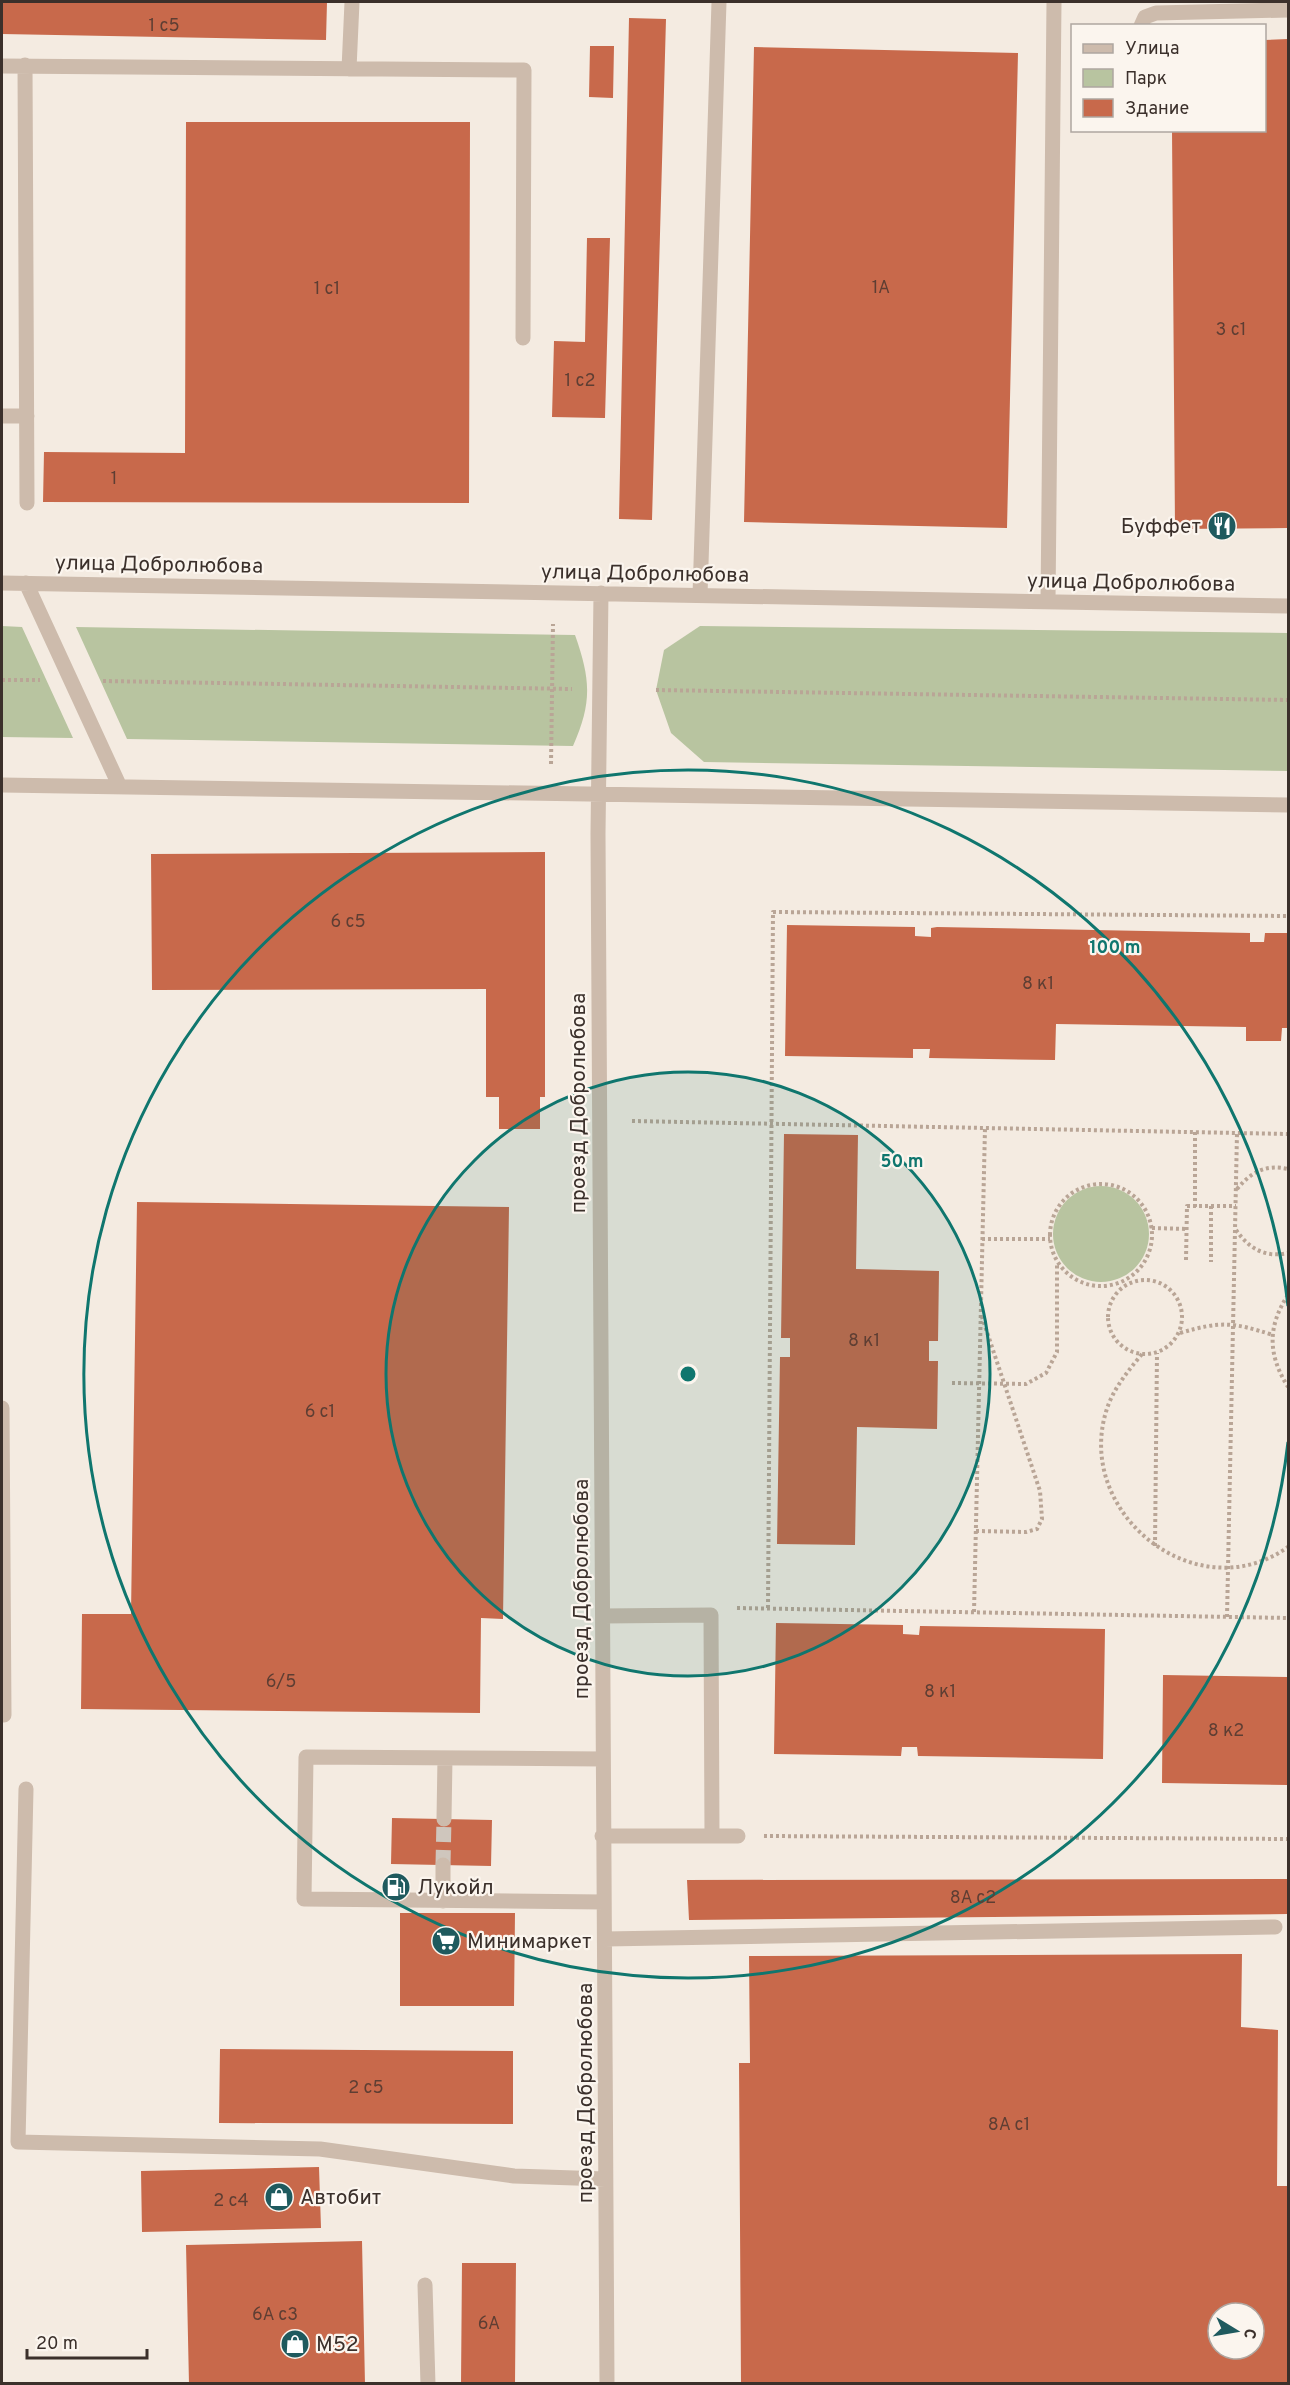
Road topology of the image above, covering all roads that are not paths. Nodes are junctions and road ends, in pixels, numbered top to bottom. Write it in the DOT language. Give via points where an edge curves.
graph roads {
  1 [pos="352,2"];
  2 [pos="719,2"];
  3 [pos="1054,2"];
  4 [pos="1288,10"];
  5 [pos="1142,24"];
  6 [pos="25,65"];
  7 [pos="2,66"];
  8 [pos="350,69"];
  9 [pos="523,338"];
  10 [pos="2,416"];
  11 [pos="27,416"];
  12 [pos="27,503"];
  13 [pos="2,582"];
  14 [pos="26,583"];
  15 [pos="601,593"];
  16 [pos="700,595"];
  17 [pos="1048,602"];
  18 [pos="1288,606"];
  19 [pos="2,785"];
  20 [pos="120,787"];
  21 [pos="598,794"];
  22 [pos="1288,805"];
  23 [pos="2,1408"];
  24 [pos="603,1616"];
  25 [pos="2,1714"];
  26 [pos="445,1758"];
  27 [pos="603,1759"];
  28 [pos="26,1789"];
  29 [pos="444,1819"];
  30 [pos="602,1836"];
  31 [pos="712,1836"];
  32 [pos="738,1836"];
  33 [pos="443,1865"];
  34 [pos="443,1901"];
  35 [pos="604,1902"];
  36 [pos="1275,1927"];
  37 [pos="605,1939"];
  38 [pos="605,2179"];
  39 [pos="425,2285"];
  40 [pos="428,2384"];
  41 [pos="607,2384"];
  1 -- 8 [label="street"];
  2 -- 16 [label="street"];
  3 -- 17 [label="street"];
  4 -- 5 [label="street" via="1156,13 1145,17"];
  6 -- 7 [label="street"];
  6 -- 8 [label="street"];
  6 -- 11 [label="street"];
  8 -- 9 [label="street" via="524,70"];
  10 -- 11 [label="street"];
  11 -- 12 [label="street"];
  13 -- 14 [label="street, улица Добролюбова"];
  14 -- 15 [label="street, улица Добролюбова"];
  14 -- 20 [label="street"];
  15 -- 16 [label="street, улица Добролюбова"];
  15 -- 21 [label="street, проезд Добролюбова"];
  16 -- 17 [label="street, улица Добролюбова"];
  17 -- 18 [label="street, улица Добролюбова"];
  19 -- 20 [label="street"];
  20 -- 21 [label="street"];
  21 -- 22 [label="street"];
  21 -- 24 [label="street, проезд Добролюбова"];
  23 -- 25 [label="street"];
  24 -- 27 [label="street, проезд Добролюбова"];
  24 -- 31 [label="street" via="711,1615"];
  26 -- 27 [label="street"];
  26 -- 29 [label="street"];
  26 -- 34 [label="street" via="306,1757 304,1899"];
  27 -- 30 [label="street, проезд Добролюбова"];
  28 -- 38 [label="street" via="18,2142 320,2149 514,2176"];
  30 -- 31 [label="street"];
  30 -- 35 [label="street, проезд Добролюбова"];
  31 -- 32 [label="street"];
  33 -- 34 [label="street"];
  34 -- 35 [label="street"];
  35 -- 37 [label="street, проезд Добролюбова"];
  36 -- 37 [label="street"];
  37 -- 38 [label="street, проезд Добролюбова"];
  38 -- 41 [label="street, проезд Добролюбова"];
  39 -- 40 [label="street"];
}
